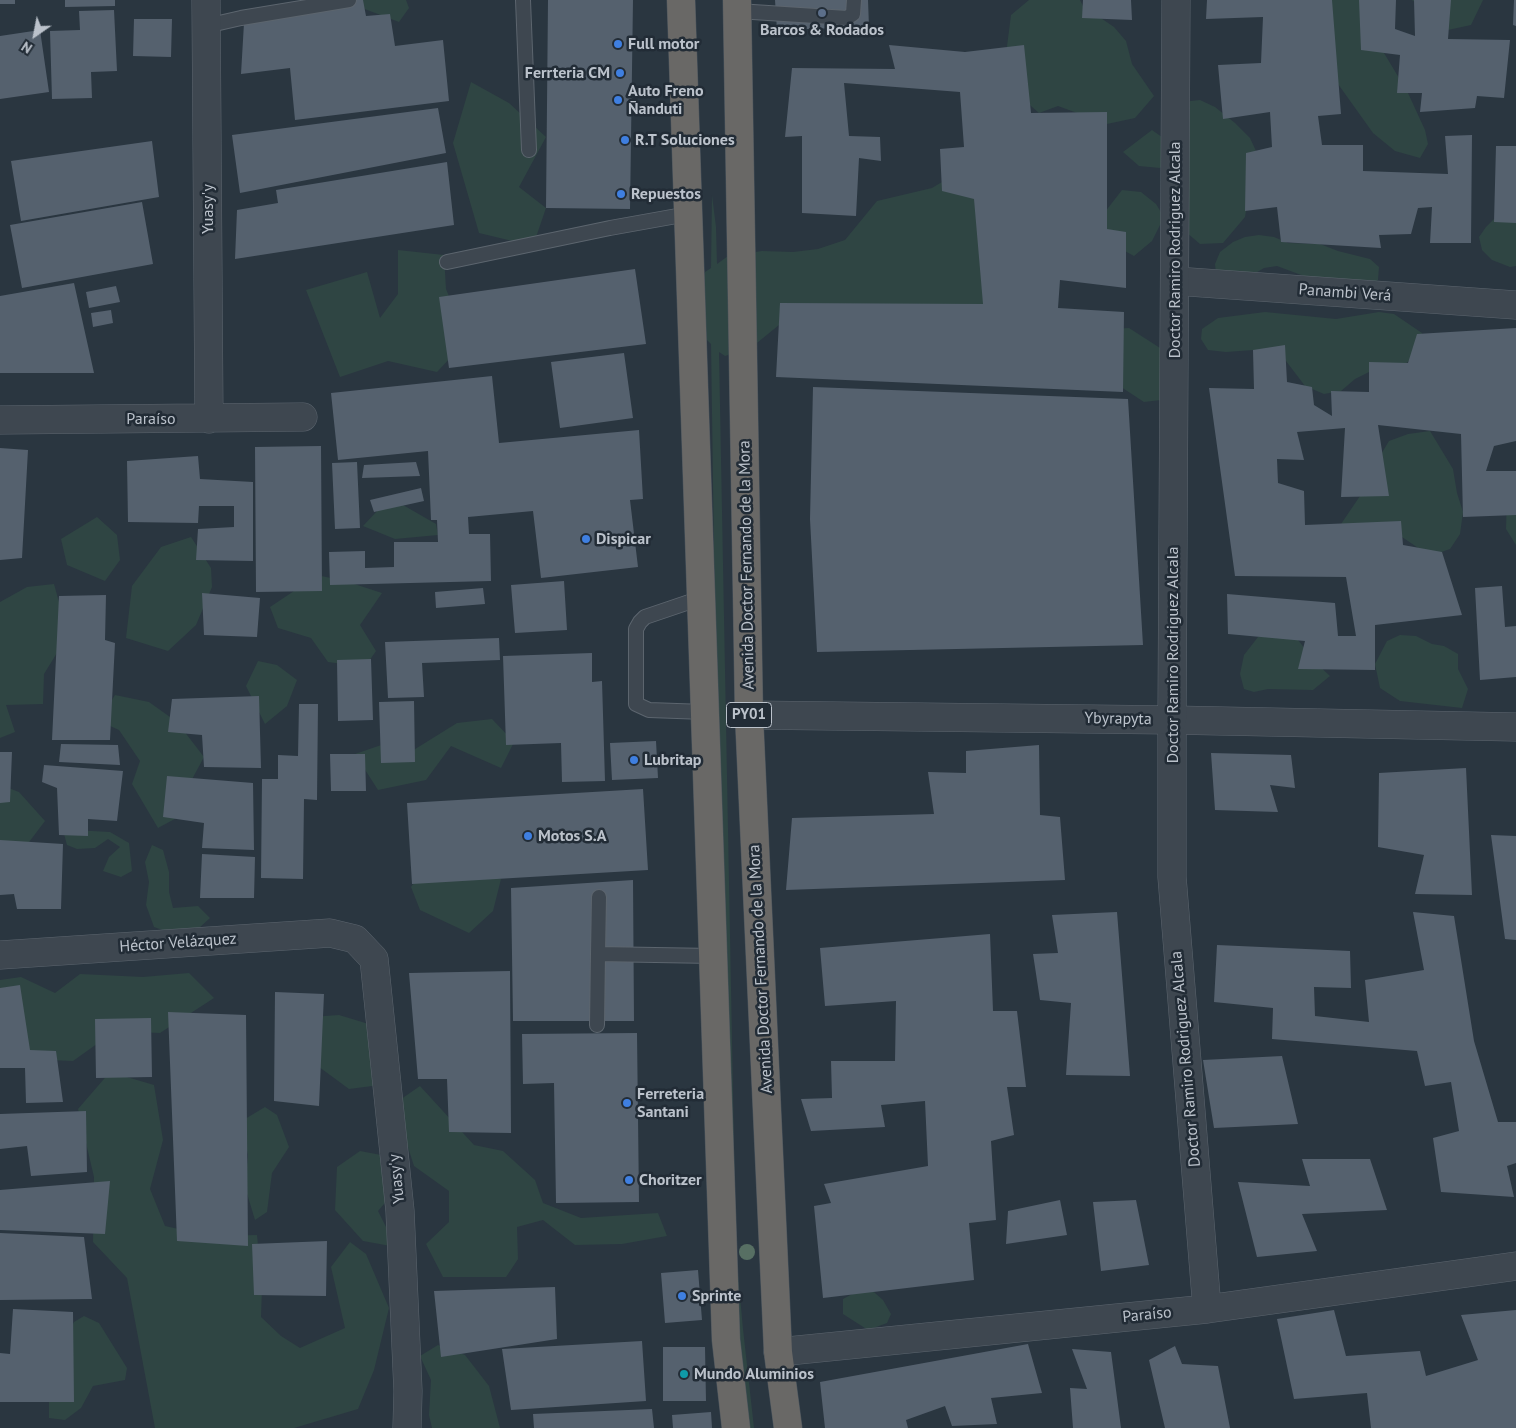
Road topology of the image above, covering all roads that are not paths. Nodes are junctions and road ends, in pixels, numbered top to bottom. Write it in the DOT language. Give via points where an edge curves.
graph roads {
  1 [pos="349,0"];
  2 [pos="523,0"];
  3 [pos="681,0"];
  4 [pos="854,0"];
  5 [pos="1176,0"];
  6 [pos="737,6"];
  7 [pos="206,13"];
  8 [pos="529,150"];
  9 [pos="688,214"];
  10 [pos="447,262"];
  11 [pos="1175,281"];
  12 [pos="1516,305"];
  13 [pos="303,418"];
  14 [pos="209,419"];
  15 [pos="0,420"];
  16 [pos="701,598"];
  17 [pos="705,712"];
  18 [pos="749,715"];
  19 [pos="1172,720"];
  20 [pos="1516,727"];
  21 [pos="599,897"];
  22 [pos="355,939"];
  23 [pos="598,954"];
  24 [pos="0,955"];
  25 [pos="713,956"];
  26 [pos="597,1025"];
  27 [pos="1516,1266"];
  28 [pos="1207,1309"];
  29 [pos="778,1352"];
  30 [pos="407,1428"];
  31 [pos="736,1428"];
  32 [pos="788,1428"];
  1 -- 7 [label="lane" via="241,18"];
  2 -- 8 [label="lane"];
  3 -- 9 [label="highway, PY01"];
  4 -- 6 [label="lane" via="853,14 848,18"];
  5 -- 11 [label="street, Doctor Ramiro Rodriguez Alcala"];
  6 -- 18 [label="highway, Avenida Doctor Fernando de la Mora / PY01"];
  7 -- 14 [label="street, Yuasy'y"];
  9 -- 10 [label="lane"];
  9 -- 16 [label="highway, PY01"];
  11 -- 12 [label="street, Panambi Verá"];
  11 -- 19 [label="street, Doctor Ramiro Rodriguez Alcala"];
  13 -- 14 [label="street, Paraíso"];
  14 -- 15 [label="street, Paraíso"];
  16 -- 17 [label="highway, PY01"];
  16 -- 17 [label="lane" via="645,617 640,622 636,629 636,704 649,710"];
  17 -- 25 [label="highway, PY01"];
  18 -- 19 [label="street, Ybyrapyta"];
  18 -- 29 [label="highway, Avenida Doctor Fernando de la Mora / PY01"];
  19 -- 20 [label="street, Ybyrapyta"];
  19 -- 28 [label="street, Doctor Ramiro Rodriguez Alcala" via="1172,877"];
  21 -- 23 [label="lane"];
  22 -- 24 [label="street, Héctor Velázquez" via="330,933"];
  22 -- 30 [label="street, Yuasy'y" via="374,959 400,1210"];
  23 -- 25 [label="lane"];
  23 -- 26 [label="lane"];
  25 -- 31 [label="highway, PY01" via="726,1340"];
  27 -- 28 [label="street, Paraíso"];
  28 -- 29 [label="street, Paraíso"];
  29 -- 32 [label="highway, Avenida Doctor Fernando de la Mora / PY01"];
}
